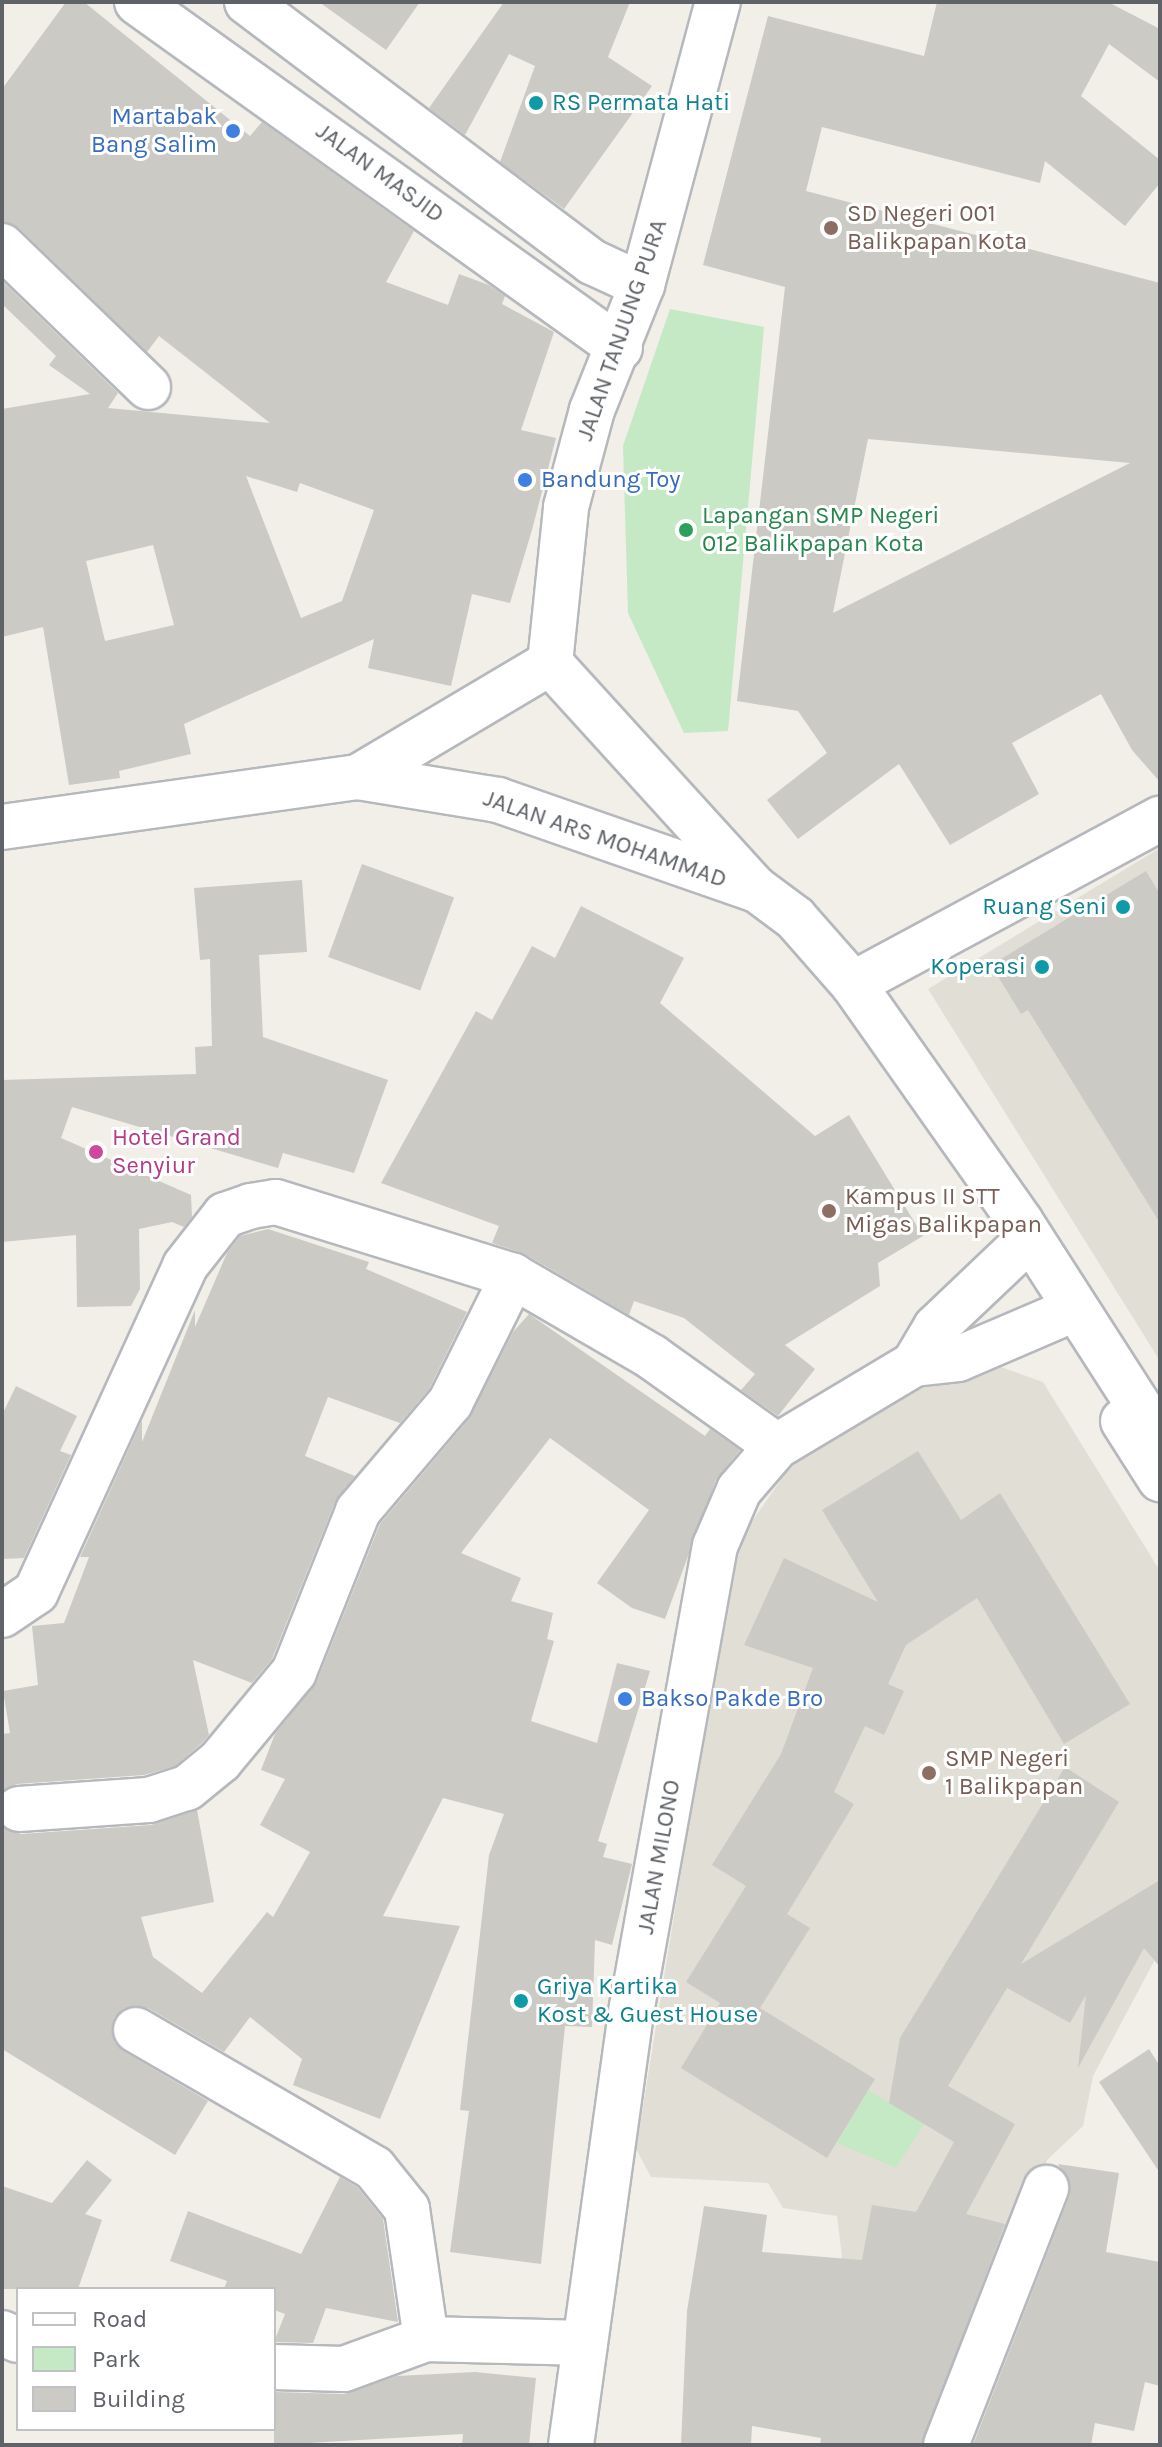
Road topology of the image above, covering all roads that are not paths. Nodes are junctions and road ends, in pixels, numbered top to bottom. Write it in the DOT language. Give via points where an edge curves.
graph roads {
  1 [pos="137,2"];
  2 [pos="247,2"];
  3 [pos="718,2"];
  4 [pos="2,246"];
  5 [pos="642,285"];
  6 [pos="620,348"];
  7 [pos="148,387"];
  8 [pos="550,663"];
  9 [pos="358,777"];
  10 [pos="1160,819"];
  11 [pos="2,827"];
  12 [pos="762,895"];
  13 [pos="853,984"];
  14 [pos="513,1276"];
  15 [pos="1039,1282"];
  16 [pos="914,1364"];
  17 [pos="1160,1439"];
  18 [pos="777,1446"];
  19 [pos="1160,1479"];
  20 [pos="2,1615"];
  21 [pos="19,1809"];
  22 [pos="136,2030"];
  23 [pos="1046,2188"];
  24 [pos="426,2339"];
  25 [pos="585,2343"];
  26 [pos="276,2367"];
  27 [pos="571,2445"];
  28 [pos="946,2445"];
  1 -- 6 [label="street, JALAN MASJID"];
  2 -- 5 [label="street" via="580,253"];
  3 -- 5 [label="street, JALAN TANJUNG PURA"];
  4 -- 7 [label="street"];
  5 -- 6 [label="street, JALAN TANJUNG PURA"];
  6 -- 8 [label="street, JALAN TANJUNG PURA" via="592,410 566,507"];
  8 -- 9 [label="street, JALAN ARS MOHAMMAD"];
  8 -- 12 [label="street"];
  9 -- 11 [label="street, JALAN ARS MOHAMMAD"];
  9 -- 12 [label="street, JALAN ARS MOHAMMAD" via="498,800"];
  10 -- 13 [label="street"];
  12 -- 13 [label="street" via="795,918"];
  12 -- 15 [label="street"];
  13 -- 15 [label="street"];
  14 -- 18 [label="street" via="652,1357"];
  14 -- 20 [label="street" via="276,1202 225,1215 185,1266 36,1592"];
  14 -- 21 [label="street" via="450,1403 358,1511 294,1672 220,1761 187,1788 149,1800"];
  15 -- 16 [label="street" via="936,1327"];
  15 -- 16 [label="street" via="958,1359"];
  15 -- 17 [label="street"];
  15 -- 19 [label="street"];
  16 -- 18 [label="street, JALAN MILONO"];
  18 -- 25 [label="street, JALAN MILONO" via="739,1490 715,1546 632,2007"];
  22 -- 24 [label="street" via="374,2168 407,2209"];
  23 -- 28 [label="street"];
  24 -- 25 [label="street"];
  24 -- 26 [label="street" via="344,2369"];
  25 -- 27 [label="street, JALAN MILONO"];
}
